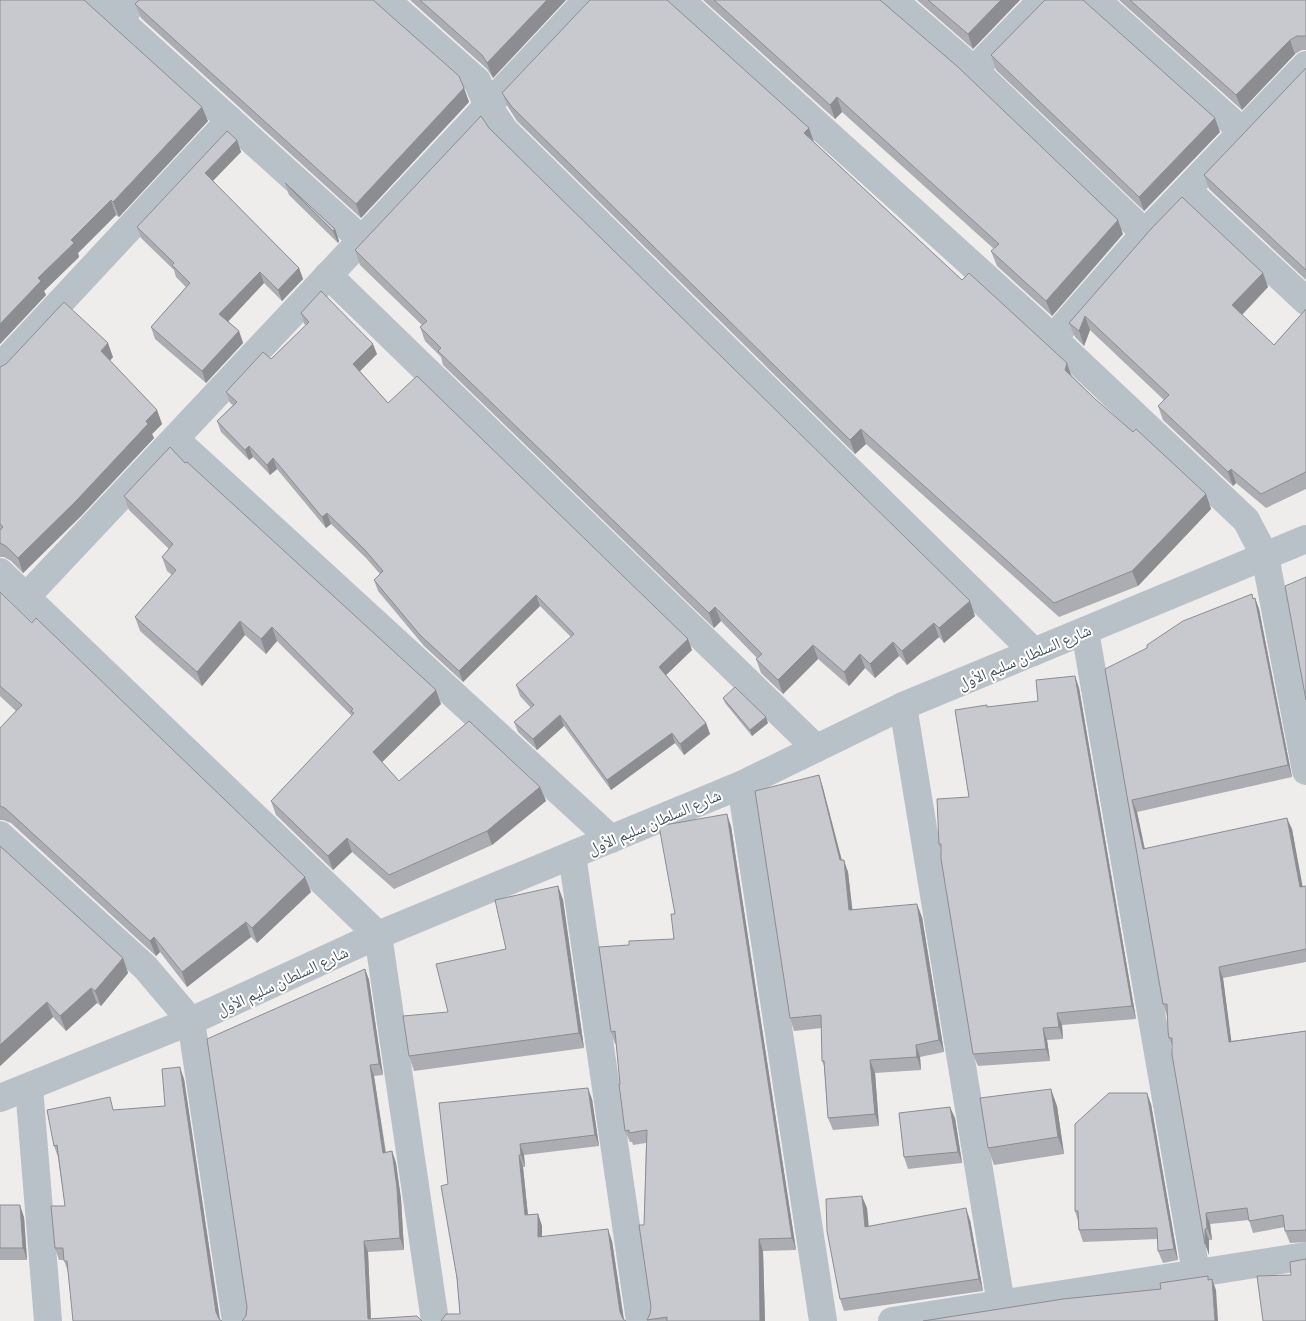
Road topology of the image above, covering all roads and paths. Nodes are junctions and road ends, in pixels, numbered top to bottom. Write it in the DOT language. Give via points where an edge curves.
graph roads {
  1 [pos="97,0"];
  2 [pos="386,0"];
  3 [pos="587,0"];
  4 [pos="680,0"];
  5 [pos="893,0"];
  6 [pos="1042,0"];
  7 [pos="1096,0"];
  8 [pos="128,10"];
  9 [pos="1306,65"];
  10 [pos="974,70"];
  11 [pos="488,106"];
  12 [pos="230,120"];
  13 [pos="1242,131"];
  14 [pos="1188,191"];
  15 [pos="1145,233"];
  16 [pos="362,240"];
  17 [pos="328,275"];
  18 [pos="1306,301"];
  19 [pos="1053,338"];
  20 [pos="0,366"];
  21 [pos="175,439"];
  22 [pos="1306,539"];
  23 [pos="1265,556"];
  24 [pos="0,572"];
  25 [pos="26,597"];
  26 [pos="1084,631"];
  27 [pos="1034,652"];
  28 [pos="903,706"];
  29 [pos="816,748"];
  30 [pos="1306,770"];
  31 [pos="740,785"];
  32 [pos="0,835"];
  33 [pos="611,839"];
  34 [pos="572,855"];
  35 [pos="378,935"];
  36 [pos="191,1021"];
  37 [pos="30,1087"];
  38 [pos="0,1098"];
  39 [pos="1306,1256"];
  40 [pos="1196,1272"];
  41 [pos="1001,1304"];
  42 [pos="48,1321"];
  43 [pos="236,1321"];
  44 [pos="435,1321"];
  45 [pos="640,1321"];
  46 [pos="822,1321"];
  47 [pos="892,1321"];
  1 -- 8 [label="street"];
  2 -- 11 [label="street" via="476,81"];
  3 -- 11 [label="street"];
  4 -- 19 [label="street"];
  5 -- 10 [label="street"];
  6 -- 10 [label="street"];
  7 -- 13 [label="street"];
  8 -- 12 [label="street"];
  9 -- 13 [label="street"];
  10 -- 15 [label="street"];
  11 -- 16 [label="street"];
  11 -- 27 [label="street" via="512,138"];
  12 -- 16 [label="street"];
  12 -- 20 [label="street"];
  13 -- 14 [label="street"];
  14 -- 15 [label="street"];
  14 -- 18 [label="street"];
  15 -- 19 [label="street"];
  16 -- 17 [label="street"];
  17 -- 21 [label="street"];
  17 -- 29 [label="street"];
  19 -- 23 [label="street" via="1246,520"];
  21 -- 25 [label="street"];
  21 -- 33 [label="street"];
  22 -- 23 [label="street, شارع السلطان سليم الأول"];
  23 -- 26 [label="street, شارع السلطان سليم الأول"];
  23 -- 30 [label="street"];
  24 -- 25 [label="street"];
  25 -- 35 [label="street"];
  26 -- 27 [label="street, شارع السلطان سليم الأول"];
  26 -- 40 [label="street"];
  27 -- 28 [label="street, شارع السلطان سليم الأول"];
  28 -- 29 [label="street, شارع السلطان سليم الأول"];
  28 -- 41 [label="street"];
  29 -- 31 [label="street, شارع السلطان سليم الأول"];
  31 -- 33 [label="street, شارع السلطان سليم الأول"];
  31 -- 46 [label="street"];
  32 -- 36 [label="street" via="145,968"];
  33 -- 34 [label="street, شارع السلطان سليم الأول"];
  34 -- 35 [label="street, شارع السلطان سليم الأول"];
  34 -- 45 [label="street"];
  35 -- 36 [label="street, شارع السلطان سليم الأول"];
  35 -- 44 [label="street"];
  36 -- 37 [label="street, شارع السلطان سليم الأول"];
  36 -- 43 [label="street"];
  37 -- 38 [label="street, شارع السلطان سليم الأول"];
  37 -- 42 [label="street"];
  39 -- 40 [label="street"];
  40 -- 41 [label="street"];
  41 -- 47 [label="street"];
}
